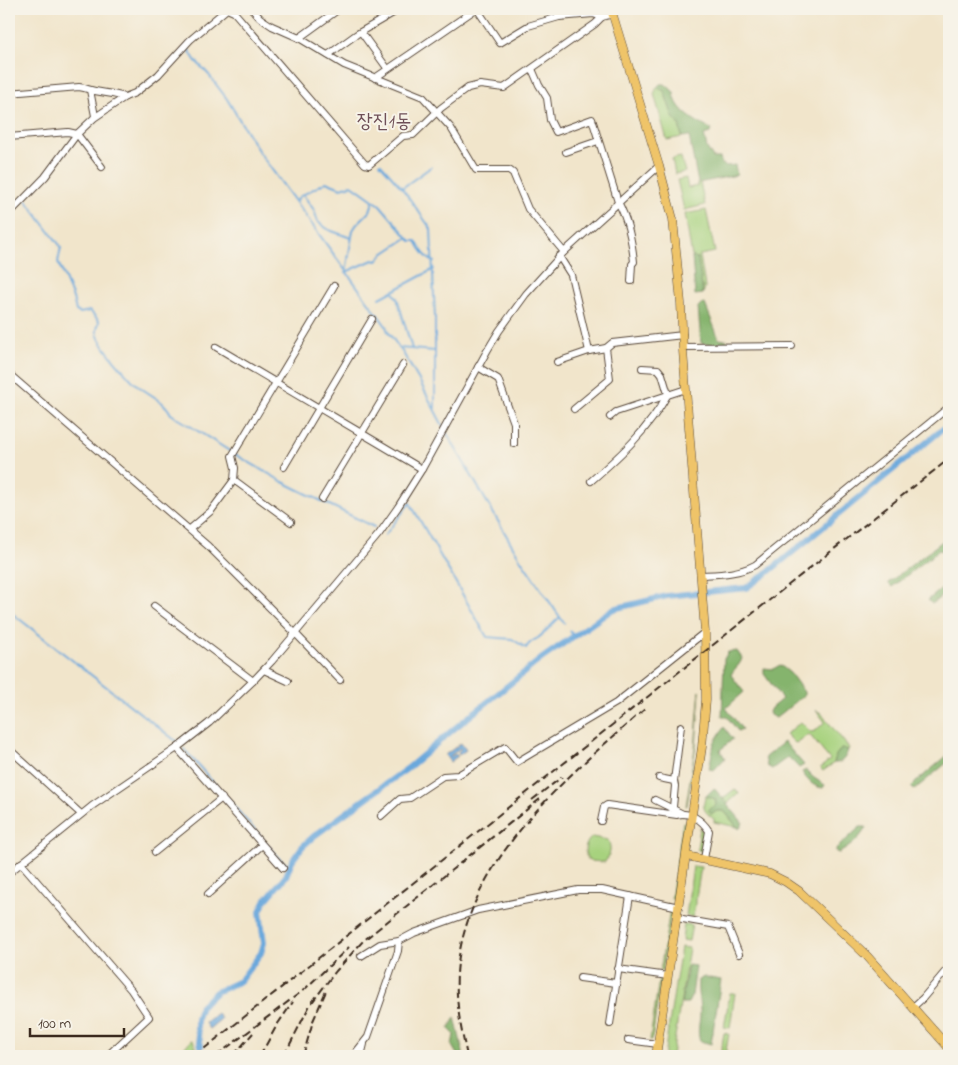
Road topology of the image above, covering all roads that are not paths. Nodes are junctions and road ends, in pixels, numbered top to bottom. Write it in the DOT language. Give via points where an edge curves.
graph roads {
  1 [pos="252,9"];
  2 [pos="339,9"];
  3 [pos="400,9"];
  4 [pos="476,9"];
  5 [pos="556,9"];
  6 [pos="612,11"];
  7 [pos="558,17"];
  8 [pos="602,18"];
  9 [pos="361,32"];
  10 [pos="300,38"];
  11 [pos="328,55"];
  12 [pos="387,68"];
  13 [pos="532,68"];
  14 [pos="376,78"];
  15 [pos="90,90"];
  16 [pos="9,93"];
  17 [pos="125,97"];
  18 [pos="437,112"];
  19 [pos="95,116"];
  20 [pos="77,134"];
  21 [pos="9,137"];
  22 [pos="598,141"];
  23 [pos="566,152"];
  24 [pos="659,166"];
  25 [pos="102,168"];
  26 [pos="618,202"];
  27 [pos="9,214"];
  28 [pos="562,254"];
  29 [pos="632,280"];
  30 [pos="334,286"];
  31 [pos="372,319"];
  32 [pos="683,335"];
  33 [pos="792,346"];
  34 [pos="683,347"];
  35 [pos="216,348"];
  36 [pos="606,348"];
  37 [pos="588,351"];
  38 [pos="557,362"];
  39 [pos="404,365"];
  40 [pos="478,367"];
  41 [pos="642,368"];
  42 [pos="9,374"];
  43 [pos="276,383"];
  44 [pos="686,389"];
  45 [pos="668,394"];
  46 [pos="949,407"];
  47 [pos="319,408"];
  48 [pos="574,409"];
  49 [pos="610,417"];
  50 [pos="362,434"];
  51 [pos="514,444"];
  52 [pos="284,467"];
  53 [pos="422,469"];
  54 [pos="234,480"];
  55 [pos="591,480"];
  56 [pos="322,499"];
  57 [pos="291,522"];
  58 [pos="190,529"];
  59 [pos="701,579"];
  60 [pos="154,606"];
  61 [pos="705,632"];
  62 [pos="296,634"];
  63 [pos="264,670"];
  64 [pos="340,680"];
  65 [pos="253,681"];
  66 [pos="288,681"];
  67 [pos="681,726"];
  68 [pos="177,748"];
  69 [pos="9,749"];
  70 [pos="659,778"];
  71 [pos="674,781"];
  72 [pos="222,798"];
  73 [pos="656,800"];
  74 [pos="672,807"];
  75 [pos="81,814"];
  76 [pos="683,814"];
  77 [pos="381,816"];
  78 [pos="692,816"];
  79 [pos="600,820"];
  80 [pos="262,845"];
  81 [pos="155,852"];
  82 [pos="687,856"];
  83 [pos="704,859"];
  84 [pos="20,863"];
  85 [pos="283,868"];
  86 [pos="9,873"];
  87 [pos="208,894"];
  88 [pos="630,896"];
  89 [pos="679,907"];
  90 [pos="677,918"];
  91 [pos="399,940"];
  92 [pos="739,954"];
  93 [pos="360,956"];
  94 [pos="949,967"];
  95 [pos="618,970"];
  96 [pos="668,976"];
  97 [pos="580,978"];
  98 [pos="616,983"];
  99 [pos="913,1007"];
  100 [pos="610,1024"];
  101 [pos="628,1040"];
  102 [pos="365,1043"];
  103 [pos="658,1044"];
  104 [pos="949,1048"];
  105 [pos="107,1056"];
  106 [pos="353,1056"];
  107 [pos="361,1056"];
  108 [pos="656,1056"];
  1 -- 10 [label="street" via="272,26"];
  2 -- 10 [label="street"];
  3 -- 9 [label="street"];
  4 -- 7 [label="street" via="500,43 528,26"];
  4 -- 12 [label="street"];
  5 -- 7 [label="street"];
  6 -- 8 [label="street"];
  6 -- 24 [label="main road"];
  7 -- 8 [label="street" via="593,14"];
  8 -- 13 [label="street"];
  9 -- 11 [label="street"];
  9 -- 12 [label="street"];
  10 -- 11 [label="street"];
  11 -- 14 [label="street"];
  12 -- 14 [label="street"];
  13 -- 18 [label="street" via="504,88 480,84 468,88"];
  13 -- 22 [label="street" via="547,98 550,120 556,132 592,119"];
  14 -- 18 [label="street" via="423,96"];
  15 -- 16 [label="street" via="79,87"];
  15 -- 17 [label="street"];
  15 -- 19 [label="street"];
  17 -- 18 [label="street" via="158,75 190,40 230,9 365,164 369,165 403,136 413,135"];
  17 -- 19 [label="street"];
  18 -- 28 [label="street" via="451,128 476,170 509,170 513,173 528,209"];
  19 -- 20 [label="street"];
  20 -- 21 [label="street"];
  20 -- 25 [label="street"];
  20 -- 27 [label="street" via="45,177"];
  22 -- 23 [label="street"];
  22 -- 26 [label="street"];
  24 -- 26 [label="street"];
  24 -- 32 [label="main road" via="673,219"];
  26 -- 28 [label="street"];
  26 -- 29 [label="street" via="633,245"];
  28 -- 37 [label="street" via="571,275"];
  28 -- 40 [label="street" via="514,310"];
  30 -- 43 [label="street"];
  31 -- 47 [label="street"];
  32 -- 34 [label="main road"];
  32 -- 36 [label="street" via="612,343"];
  33 -- 34 [label="street"];
  34 -- 44 [label="main road"];
  35 -- 43 [label="street"];
  36 -- 37 [label="street"];
  36 -- 48 [label="street" via="610,379"];
  37 -- 38 [label="street"];
  39 -- 50 [label="street"];
  40 -- 51 [label="street" via="498,380 514,423"];
  40 -- 53 [label="street"];
  41 -- 45 [label="street" via="658,369"];
  42 -- 58 [label="street"];
  43 -- 47 [label="street"];
  43 -- 54 [label="street" via="232,456"];
  44 -- 45 [label="street"];
  44 -- 59 [label="main road"];
  45 -- 49 [label="street"];
  45 -- 55 [label="street" via="656,414 624,452"];
  46 -- 59 [label="street" via="755,565 744,571"];
  47 -- 50 [label="street"];
  47 -- 52 [label="street"];
  50 -- 53 [label="street"];
  50 -- 56 [label="street"];
  53 -- 62 [label="street" via="379,534"];
  54 -- 57 [label="street"];
  54 -- 58 [label="street" via="211,511"];
  58 -- 62 [label="street"];
  59 -- 61 [label="main road"];
  60 -- 65 [label="street"];
  61 -- 77 [label="street" via="616,703 517,762 505,747 458,775 443,776 410,798 400,799"];
  61 -- 78 [label="main road" via="705,718"];
  62 -- 63 [label="street"];
  62 -- 64 [label="street"];
  63 -- 65 [label="street"];
  63 -- 66 [label="street"];
  65 -- 68 [label="street"];
  67 -- 71 [label="street"];
  68 -- 72 [label="street"];
  68 -- 75 [label="street"];
  69 -- 75 [label="street"];
  70 -- 71 [label="street"];
  71 -- 74 [label="street"];
  72 -- 80 [label="street"];
  72 -- 81 [label="street"];
  73 -- 74 [label="street"];
  74 -- 76 [label="street"];
  75 -- 84 [label="street"];
  76 -- 78 [label="street"];
  76 -- 79 [label="street" via="677,816 607,805"];
  78 -- 82 [label="main road"];
  78 -- 83 [label="street" via="704,823 709,831"];
  80 -- 85 [label="street"];
  80 -- 87 [label="street"];
  82 -- 83 [label="main road"];
  82 -- 89 [label="main road"];
  83 -- 99 [label="main road" via="770,874 799,891"];
  84 -- 86 [label="street"];
  84 -- 105 [label="street" via="131,990 149,1018"];
  88 -- 89 [label="street"];
  88 -- 91 [label="street" via="578,890 478,910"];
  88 -- 95 [label="street"];
  89 -- 90 [label="main road"];
  90 -- 92 [label="street" via="728,928"];
  90 -- 96 [label="main road"];
  91 -- 93 [label="street" via="380,944"];
  91 -- 102 [label="street"];
  94 -- 99 [label="street"];
  95 -- 96 [label="street"];
  95 -- 98 [label="street"];
  96 -- 103 [label="main road"];
  97 -- 98 [label="street"];
  98 -- 100 [label="street"];
  99 -- 104 [label="main road"];
  101 -- 103 [label="street"];
  102 -- 106 [label="street"];
  102 -- 107 [label="street"];
  103 -- 108 [label="main road"];
}
